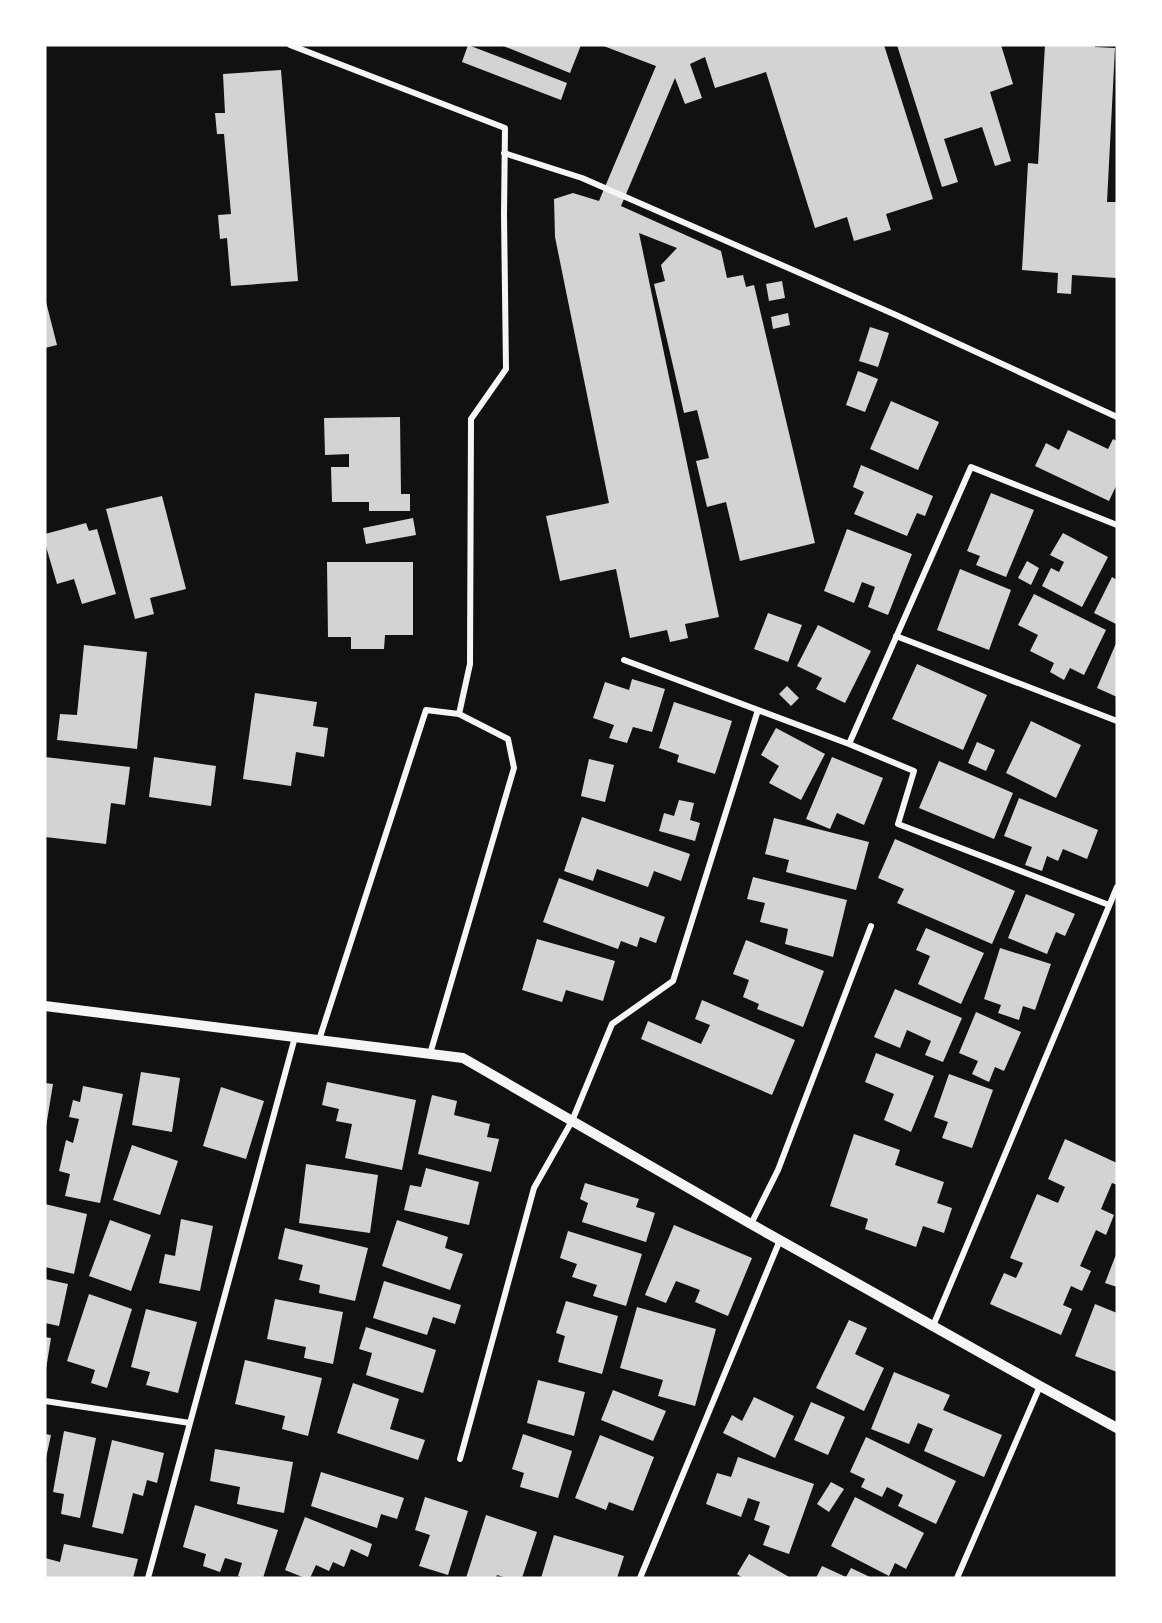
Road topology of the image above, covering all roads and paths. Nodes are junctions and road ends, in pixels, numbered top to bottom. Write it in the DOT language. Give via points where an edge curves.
graph roads {
  1 [pos="290,45"];
  2 [pos="504,153"];
  3 [pos="1117,417"];
  4 [pos="1117,525"];
  5 [pos="897,636"];
  6 [pos="624,660"];
  7 [pos="758,710"];
  8 [pos="459,714"];
  9 [pos="1117,721"];
  10 [pos="849,744"];
  11 [pos="1117,887"];
  12 [pos="1109,905"];
  13 [pos="871,926"];
  14 [pos="45,1006"];
  15 [pos="296,1037"];
  16 [pos="319,1040"];
  17 [pos="430,1054"];
  18 [pos="572,1121"];
  19 [pos="751,1224"];
  20 [pos="780,1240"];
  21 [pos="933,1326"];
  22 [pos="1040,1386"];
  23 [pos="45,1401"];
  24 [pos="190,1423"];
  25 [pos="1117,1428"];
  26 [pos="460,1459"];
  27 [pos="148,1578"];
  28 [pos="640,1578"];
  29 [pos="957,1578"];
  1 -- 2 [label="street" via="505,128"];
  2 -- 3 [label="street" via="582,177"];
  2 -- 8 [label="street" via="506,369 471,419 470,664"];
  4 -- 5 [label="street" via="971,466"];
  5 -- 9 [label="street"];
  5 -- 10 [label="street"];
  6 -- 7 [label="street"];
  7 -- 10 [label="street"];
  7 -- 18 [label="street" via="673,981 612,1024"];
  8 -- 16 [label="street" via="426,710"];
  8 -- 17 [label="street" via="508,739 514,768"];
  10 -- 12 [label="street" via="914,771 898,824"];
  11 -- 12 [label="street"];
  12 -- 21 [label="street"];
  13 -- 19 [label="street" via="778,1170"];
  14 -- 15 [label="street"];
  15 -- 16 [label="street"];
  15 -- 24 [label="street"];
  16 -- 17 [label="street"];
  17 -- 18 [label="street" via="463,1058"];
  18 -- 19 [label="street"];
  18 -- 26 [label="street" via="534,1188"];
  19 -- 20 [label="street"];
  20 -- 21 [label="street"];
  20 -- 28 [label="street"];
  21 -- 22 [label="street"];
  22 -- 25 [label="street"];
  22 -- 29 [label="street"];
  23 -- 24 [label="street"];
  24 -- 27 [label="street"];
}
